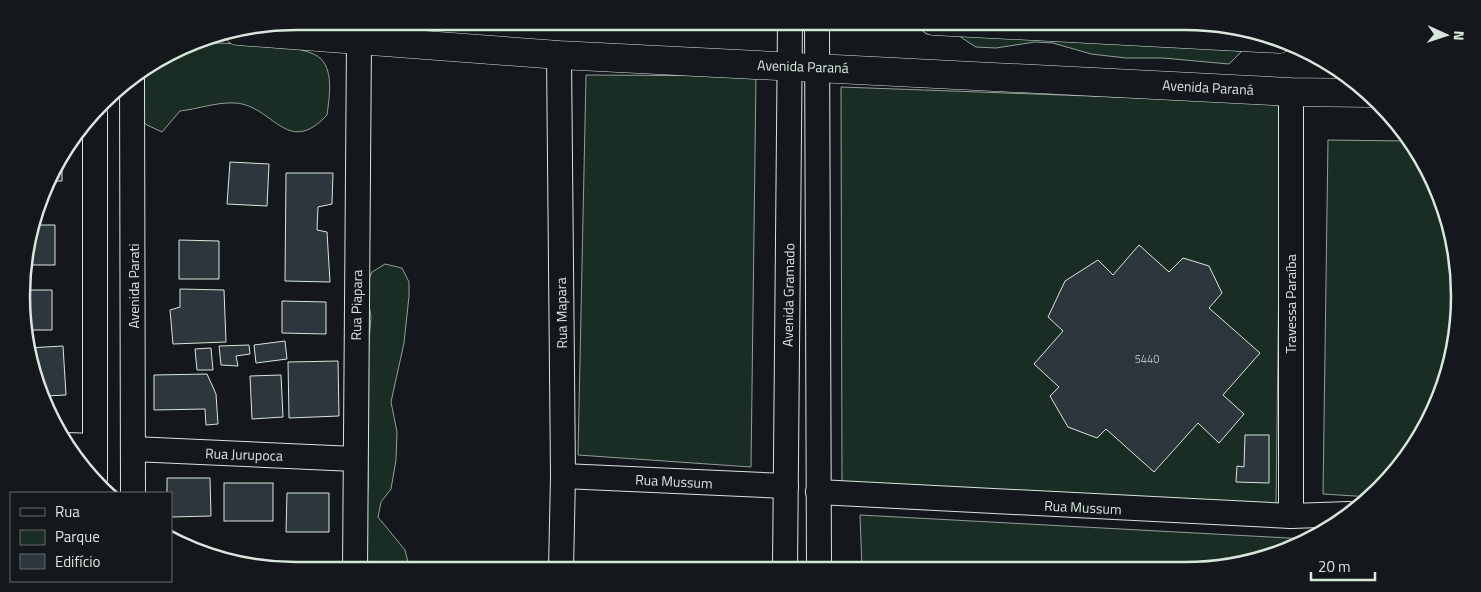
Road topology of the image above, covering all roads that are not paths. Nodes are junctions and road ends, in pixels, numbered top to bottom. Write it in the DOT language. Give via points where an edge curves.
graph roads {
  1 [pos="793,30"];
  2 [pos="814,30"];
  3 [pos="1106,30"];
  4 [pos="259,32"];
  5 [pos="1247,37"];
  6 [pos="360,39"];
  7 [pos="559,55"];
  8 [pos="804,66"];
  9 [pos="132,87"];
  10 [pos="1291,92"];
  11 [pos="1356,93"];
  12 [pos="95,122"];
  13 [pos="76,445"];
  14 [pos="95,446"];
  15 [pos="133,449"];
  16 [pos="355,459"];
  17 [pos="95,470"];
  18 [pos="563,476"];
  19 [pos="786,486"];
  20 [pos="134,492"];
  21 [pos="818,492"];
  22 [pos="1337,514"];
  23 [pos="1291,516"];
  24 [pos="355,562"];
  25 [pos="561,562"];
  26 [pos="785,562"];
  27 [pos="819,562"];
  1 -- 8 [label="street, Avenida Gramado"];
  2 -- 8 [label="street, Avenida Gramado"];
  3 -- 5 [label="main road"];
  4 -- 6 [label="main road, Avenida Paraná"];
  6 -- 7 [label="main road, Avenida Paraná"];
  6 -- 16 [label="street, Rua Piapara"];
  7 -- 8 [label="main road, Avenida Paraná"];
  7 -- 18 [label="street, Rua Mapara"];
  8 -- 10 [label="main road, Avenida Paraná"];
  8 -- 19 [label="street, Avenida Gramado"];
  8 -- 21 [label="street, Avenida Gramado"];
  9 -- 15 [label="street, Avenida Parati"];
  10 -- 11 [label="main road, Avenida Paraná"];
  10 -- 23 [label="street, Travessa Paraíba"];
  12 -- 14 [label="street"];
  13 -- 14 [label="street"];
  14 -- 17 [label="street"];
  15 -- 16 [label="street, Rua Jurupoca"];
  15 -- 20 [label="street, Avenida Parati"];
  16 -- 24 [label="street, Rua Piapara"];
  18 -- 19 [label="street, Rua Mussum"];
  18 -- 25 [label="street, Rua Mapara"];
  19 -- 26 [label="street, Avenida Gramado"];
  21 -- 23 [label="street, Rua Mussum"];
  21 -- 27 [label="street, Avenida Gramado"];
  22 -- 23 [label="street, Rua Mussum"];
}
